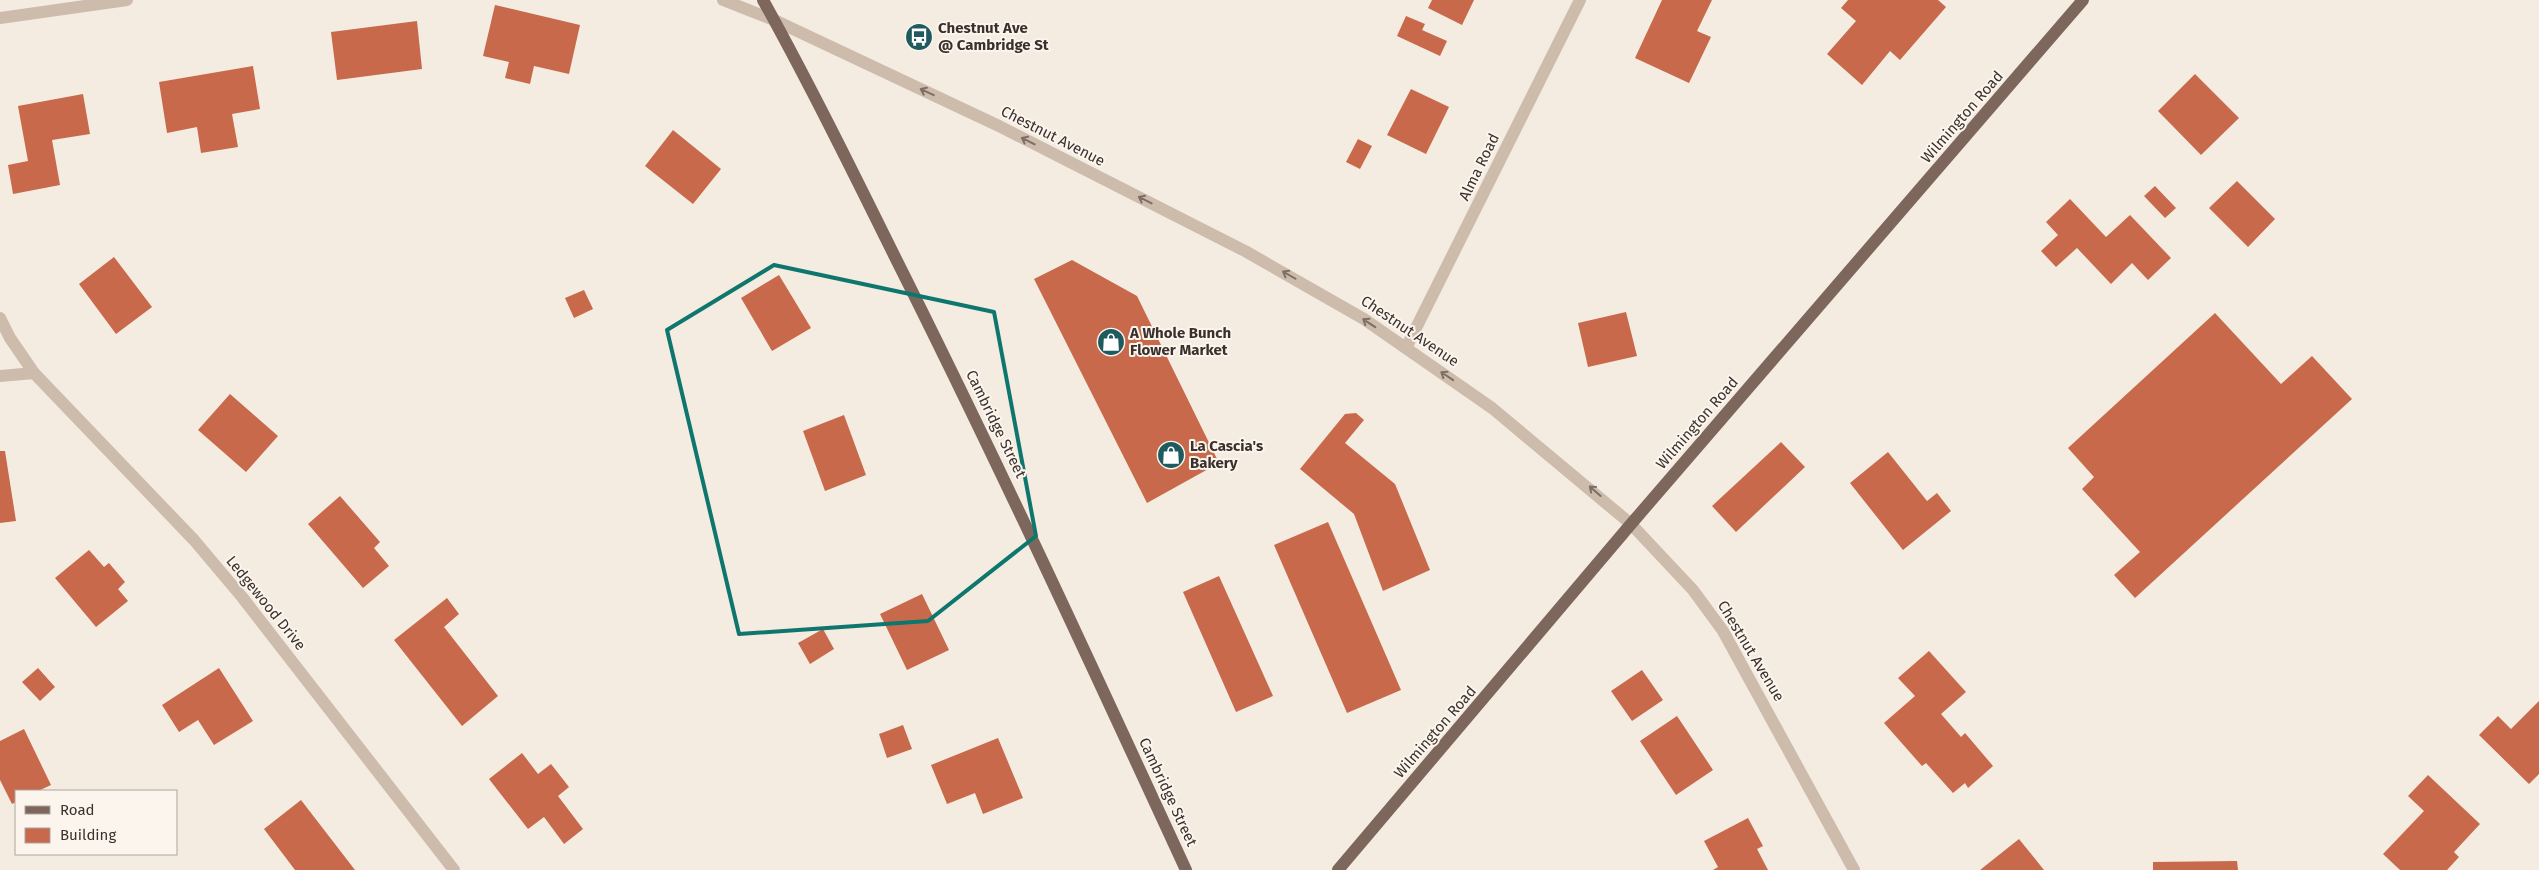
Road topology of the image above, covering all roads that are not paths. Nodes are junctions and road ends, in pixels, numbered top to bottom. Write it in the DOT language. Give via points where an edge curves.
graph roads {
  1 [pos="126,0"];
  2 [pos="723,0"];
  3 [pos="763,0"];
  4 [pos="1580,0"];
  5 [pos="2084,0"];
  6 [pos="0,18"];
  7 [pos="774,20"];
  8 [pos="0,318"];
  9 [pos="1406,348"];
  10 [pos="34,373"];
  11 [pos="0,376"];
  12 [pos="1631,524"];
  13 [pos="454,870"];
  14 [pos="1186,870"];
  15 [pos="1338,870"];
  16 [pos="1854,870"];
  1 -- 6 [label="street"];
  2 -- 7 [label="street, Chestnut Avenue"];
  3 -- 7 [label="main road, Cambridge Street"];
  4 -- 9 [label="street, Alma Road"];
  5 -- 12 [label="main road, Wilmington Road"];
  9 -- 7 [label="street, Chestnut Avenue, one-way" via="1245,251 999,126"];
  7 -- 14 [label="main road, Cambridge Street" via="971,409"];
  8 -- 10 [label="street, Ledgewood Drive"];
  12 -- 9 [label="street, Chestnut Avenue, one-way" via="1492,408"];
  10 -- 11 [label="street"];
  10 -- 13 [label="street, Ledgewood Drive" via="194,540"];
  12 -- 15 [label="main road, Wilmington Road"];
  12 -- 16 [label="street, Chestnut Avenue" via="1681,576 1723,631"];
}
